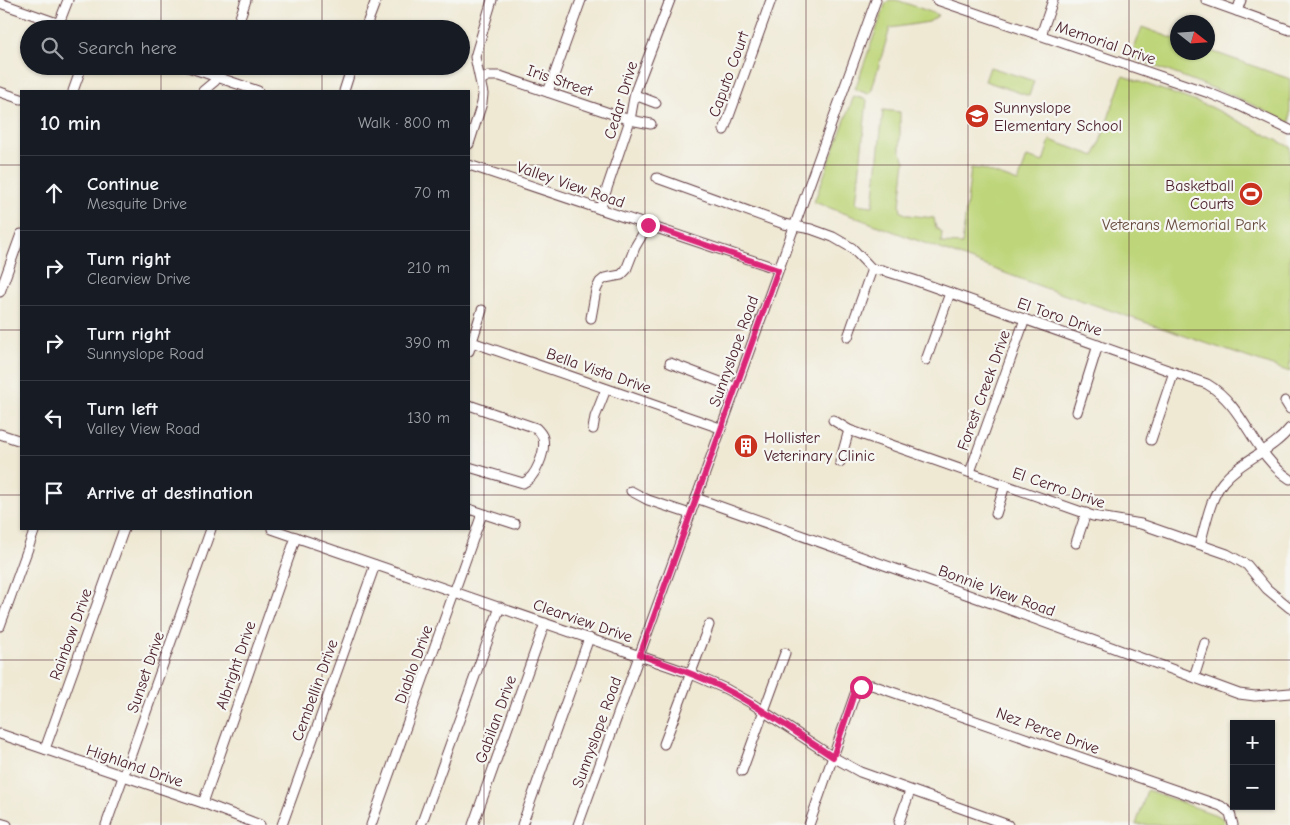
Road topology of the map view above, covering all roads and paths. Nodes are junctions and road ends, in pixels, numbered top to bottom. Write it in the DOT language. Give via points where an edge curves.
graph roads {
  1 [pos="68,0"];
  2 [pos="246,0"];
  3 [pos="376,0"];
  4 [pos="492,0"];
  5 [pos="581,0"];
  6 [pos="670,0"];
  7 [pos="771,0"];
  8 [pos="876,0"];
  9 [pos="937,0"];
  10 [pos="1053,0"];
  11 [pos="1206,0"];
  12 [pos="1241,0"];
  13 [pos="0,3"];
  14 [pos="1237,11"];
  15 [pos="50,20"];
  16 [pos="60,20"];
  17 [pos="239,20"];
  18 [pos="368,20"];
  19 [pos="1290,30"];
  20 [pos="1040,36"];
  21 [pos="79,75"];
  22 [pos="210,75"];
  23 [pos="219,75"];
  24 [pos="349,75"];
  25 [pos="218,78"];
  26 [pos="481,80"];
  27 [pos="73,90"];
  28 [pos="204,90"];
  29 [pos="255,90"];
  30 [pos="344,90"];
  31 [pos="0,92"];
  32 [pos="548,92"];
  33 [pos="635,95"];
  34 [pos="20,99"];
  35 [pos="656,102"];
  36 [pos="630,120"];
  37 [pos="651,124"];
  38 [pos="724,130"];
  39 [pos="1290,130"];
  40 [pos="470,141"];
  41 [pos="470,164"];
  42 [pos="657,178"];
  43 [pos="600,209"];
  44 [pos="648,225"];
  45 [pos="792,225"];
  46 [pos="20,237"];
  47 [pos="872,269"];
  48 [pos="778,270"];
  49 [pos="0,292"];
  50 [pos="950,293"];
  51 [pos="482,310"];
  52 [pos="591,318"];
  53 [pos="1025,319"];
  54 [pos="848,337"];
  55 [pos="470,341"];
  56 [pos="1098,345"];
  57 [pos="926,360"];
  58 [pos="670,364"];
  59 [pos="1174,372"];
  60 [pos="736,388"];
  61 [pos="606,389"];
  62 [pos="470,405"];
  63 [pos="1076,412"];
  64 [pos="833,420"];
  65 [pos="720,428"];
  66 [pos="1290,428"];
  67 [pos="593,429"];
  68 [pos="849,430"];
  69 [pos="0,434"];
  70 [pos="1151,440"];
  71 [pos="20,441"];
  72 [pos="1262,453"];
  73 [pos="840,462"];
  74 [pos="470,467"];
  75 [pos="970,472"];
  76 [pos="1290,478"];
  77 [pos="1005,485"];
  78 [pos="631,491"];
  79 [pos="696,498"];
  80 [pos="470,509"];
  81 [pos="1086,513"];
  82 [pos="482,514"];
  83 [pos="690,514"];
  84 [pos="996,514"];
  85 [pos="514,524"];
  86 [pos="35,530"];
  87 [pos="124,530"];
  88 [pos="211,530"];
  89 [pos="275,530"];
  90 [pos="296,537"];
  91 [pos="1076,543"];
  92 [pos="1200,544"];
  93 [pos="375,565"];
  94 [pos="455,592"];
  95 [pos="500,607"];
  96 [pos="1290,608"];
  97 [pos="545,623"];
  98 [pos="708,624"];
  99 [pos="0,626"];
  100 [pos="589,638"];
  101 [pos="1205,643"];
  102 [pos="785,653"];
  103 [pos="640,655"];
  104 [pos="689,673"];
  105 [pos="1194,677"];
  106 [pos="1290,692"];
  107 [pos="763,711"];
  108 [pos="0,734"];
  109 [pos="664,744"];
  110 [pos="45,749"];
  111 [pos="833,757"];
  112 [pos="742,771"];
  113 [pos="123,777"];
  114 [pos="910,791"];
  115 [pos="203,803"];
  116 [pos="899,822"];
  117 [pos="988,822"];
  118 [pos="0,823"];
  119 [pos="7,825"];
  120 [pos="106,825"];
  121 [pos="260,825"];
  122 [pos="282,825"];
  123 [pos="371,825"];
  124 [pos="421,825"];
  125 [pos="473,825"];
  126 [pos="522,825"];
  127 [pos="578,825"];
  128 [pos="809,825"];
  129 [pos="1008,825"];
  130 [pos="1233,825"];
  1 -- 16 [label="street"];
  2 -- 17 [label="street"];
  3 -- 18 [label="street"];
  4 -- 26 [label="street" via="475,57"];
  5 -- 32 [label="street"];
  6 -- 33 [label="street, Cedar Drive"];
  7 -- 38 [label="street, Caputo Court"];
  8 -- 45 [label="street, Sunnyslope Road"];
  9 -- 20 [label="street, Memorial Drive"];
  10 -- 20 [label="street"];
  11 -- 14 [label="street"];
  12 -- 14 [label="street"];
  13 -- 15 [label="street"];
  14 -- 19 [label="street"];
  20 -- 39 [label="street, Memorial Drive" via="1209,93"];
  21 -- 27 [label="street"];
  22 -- 25 [label="street"];
  23 -- 25 [label="street"];
  24 -- 30 [label="street"];
  25 -- 28 [label="street"];
  25 -- 29 [label="street"];
  26 -- 32 [label="street, Iris Street" via="500,76"];
  26 -- 40 [label="street" via="482,103"];
  31 -- 34 [label="street"];
  32 -- 36 [label="street, Iris Street"];
  33 -- 35 [label="street"];
  33 -- 36 [label="street, Cedar Drive"];
  36 -- 37 [label="street, Iris Street"];
  36 -- 43 [label="street, Cedar Drive"];
  41 -- 43 [label="street, Valley View Road"];
  42 -- 45 [label="street"];
  43 -- 44 [label="street, Valley View Road"];
  44 -- 48 [label="street, Valley View Road"];
  44 -- 52 [label="street" via="626,270 600,282"];
  45 -- 47 [label="street" via="824,233 843,242"];
  45 -- 48 [label="street, Sunnyslope Road"];
  46 -- 49 [label="street"];
  47 -- 50 [label="street, El Toro Drive"];
  47 -- 54 [label="street"];
  48 -- 60 [label="street, Sunnyslope Road"];
  50 -- 53 [label="street, El Toro Drive"];
  50 -- 57 [label="street"];
  51 -- 55 [label="street"];
  53 -- 56 [label="street, El Toro Drive"];
  53 -- 75 [label="street, Forest Creek Drive"];
  55 -- 61 [label="street, Bella Vista Drive"];
  56 -- 59 [label="street, El Toro Drive"];
  56 -- 63 [label="street"];
  58 -- 60 [label="street"];
  59 -- 70 [label="street"];
  59 -- 72 [label="street, El Toro Drive" via="1207,384 1223,396 1237,412"];
  60 -- 65 [label="street, Sunnyslope Road"];
  61 -- 65 [label="street, Bella Vista Drive"];
  61 -- 67 [label="street"];
  62 -- 74 [label="street" via="536,428 544,442 537,467 521,484"];
  64 -- 68 [label="street, El Cerro Drive"];
  65 -- 79 [label="street, Sunnyslope Road"];
  66 -- 72 [label="street"];
  68 -- 73 [label="street"];
  68 -- 75 [label="street, El Cerro Drive"];
  69 -- 71 [label="street"];
  72 -- 76 [label="street, El Toro Drive"];
  72 -- 92 [label="street" via="1220,486"];
  75 -- 77 [label="street, El Cerro Drive"];
  77 -- 81 [label="street, El Cerro Drive"];
  77 -- 84 [label="street"];
  78 -- 83 [label="street"];
  79 -- 83 [label="street, Sunnyslope Road"];
  79 -- 105 [label="street, Bonnie View Road"];
  80 -- 82 [label="street"];
  81 -- 91 [label="street"];
  81 -- 92 [label="street, El Cerro Drive" via="1130,521"];
  82 -- 85 [label="street"];
  82 -- 94 [label="street, Diablo Drive"];
  83 -- 103 [label="street, Sunnyslope Road"];
  86 -- 99 [label="street"];
  87 -- 110 [label="street, Rainbow Drive"];
  88 -- 113 [label="street, Sunset Drive"];
  89 -- 90 [label="street, Clearview Drive"];
  90 -- 93 [label="street, Clearview Drive"];
  90 -- 115 [label="street, Albright Drive"];
  92 -- 96 [label="street, El Cerro Drive" via="1241,561"];
  93 -- 94 [label="street, Clearview Drive"];
  93 -- 122 [label="street, Cembellin Drive"];
  94 -- 95 [label="street, Clearview Drive"];
  94 -- 123 [label="street, Diablo Drive"];
  95 -- 97 [label="street, Clearview Drive"];
  95 -- 124 [label="street"];
  97 -- 100 [label="street, Clearview Drive"];
  97 -- 125 [label="street, Gabilan Drive"];
  98 -- 104 [label="street"];
  100 -- 103 [label="street, Clearview Drive"];
  100 -- 126 [label="street"];
  101 -- 105 [label="street"];
  102 -- 107 [label="street"];
  103 -- 104 [label="street, Clearview Drive"];
  103 -- 127 [label="street, Sunnyslope Road"];
  104 -- 107 [label="street, Clearview Drive" via="726,689"];
  104 -- 109 [label="street"];
  105 -- 106 [label="street, Bonnie View Road" via="1239,694 1254,696"];
  107 -- 111 [label="street, Clearview Drive"];
  107 -- 112 [label="street"];
  108 -- 110 [label="street, Highland Drive"];
  110 -- 113 [label="street, Highland Drive"];
  111 -- 114 [label="street, Clearview Drive" via="860,772"];
  111 -- 128 [label="street"];
  111 -- 130 [label="street, Nez Perce Drive" via="854,694 866,685 881,686 1219,805 1230,813"];
  113 -- 115 [label="street, Highland Drive"];
  113 -- 120 [label="street, Sunset Drive"];
  114 -- 116 [label="street"];
  114 -- 117 [label="street, Clearview Drive"];
  115 -- 121 [label="street, Highland Drive"];
  117 -- 129 [label="street, Clearview Drive"];
  118 -- 119 [label="street"];
}
